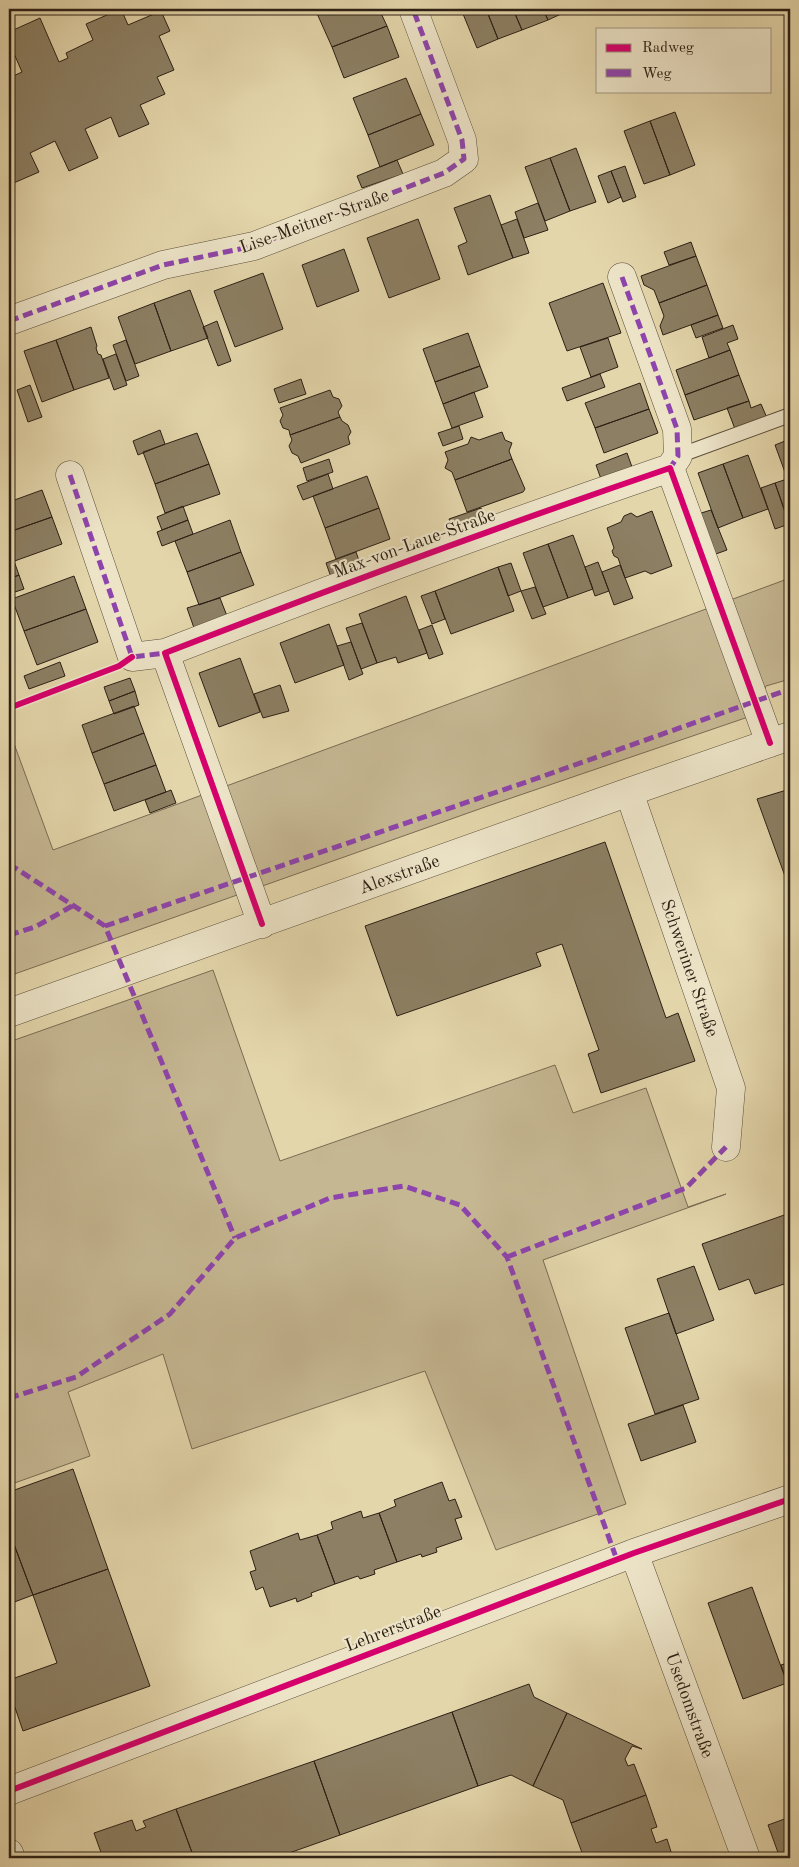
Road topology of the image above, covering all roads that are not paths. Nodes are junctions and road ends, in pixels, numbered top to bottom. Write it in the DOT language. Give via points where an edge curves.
graph roads {
  1 [pos="413,9"];
  2 [pos="622,277"];
  3 [pos="9,321"];
  4 [pos="790,415"];
  5 [pos="674,462"];
  6 [pos="70,475"];
  7 [pos="165,653"];
  8 [pos="780,739"];
  9 [pos="629,792"];
  10 [pos="262,924"];
  11 [pos="9,1014"];
  12 [pos="726,1147"];
  13 [pos="790,1498"];
  14 [pos="634,1553"];
  15 [pos="9,1791"];
  16 [pos="9,1853"];
  17 [pos="10,1858"];
  18 [pos="746,1858"];
  1 -- 3 [label="street, Lise-Meitner-Straße" via="462,140 464,159 444,174 254,246 163,265"];
  2 -- 5 [label="street" via="677,429"];
  4 -- 5 [label="lane, Max-von-Laue-Straße"];
  5 -- 7 [label="street, Max-von-Laue-Straße"];
  5 -- 8 [label="street"];
  6 -- 7 [label="street, Max-von-Laue-Straße" via="132,657"];
  7 -- 10 [label="street"];
  8 -- 9 [label="street, Alexstraße"];
  9 -- 10 [label="street, Alexstraße"];
  9 -- 12 [label="street, Schweriner Straße" via="731,1088"];
  10 -- 11 [label="street, Alexstraße"];
  13 -- 14 [label="street, Lehrerstraße"];
  14 -- 15 [label="street, Lehrerstraße"];
  14 -- 18 [label="street, Usedomstraße"];
  16 -- 17 [label="street"];
}
